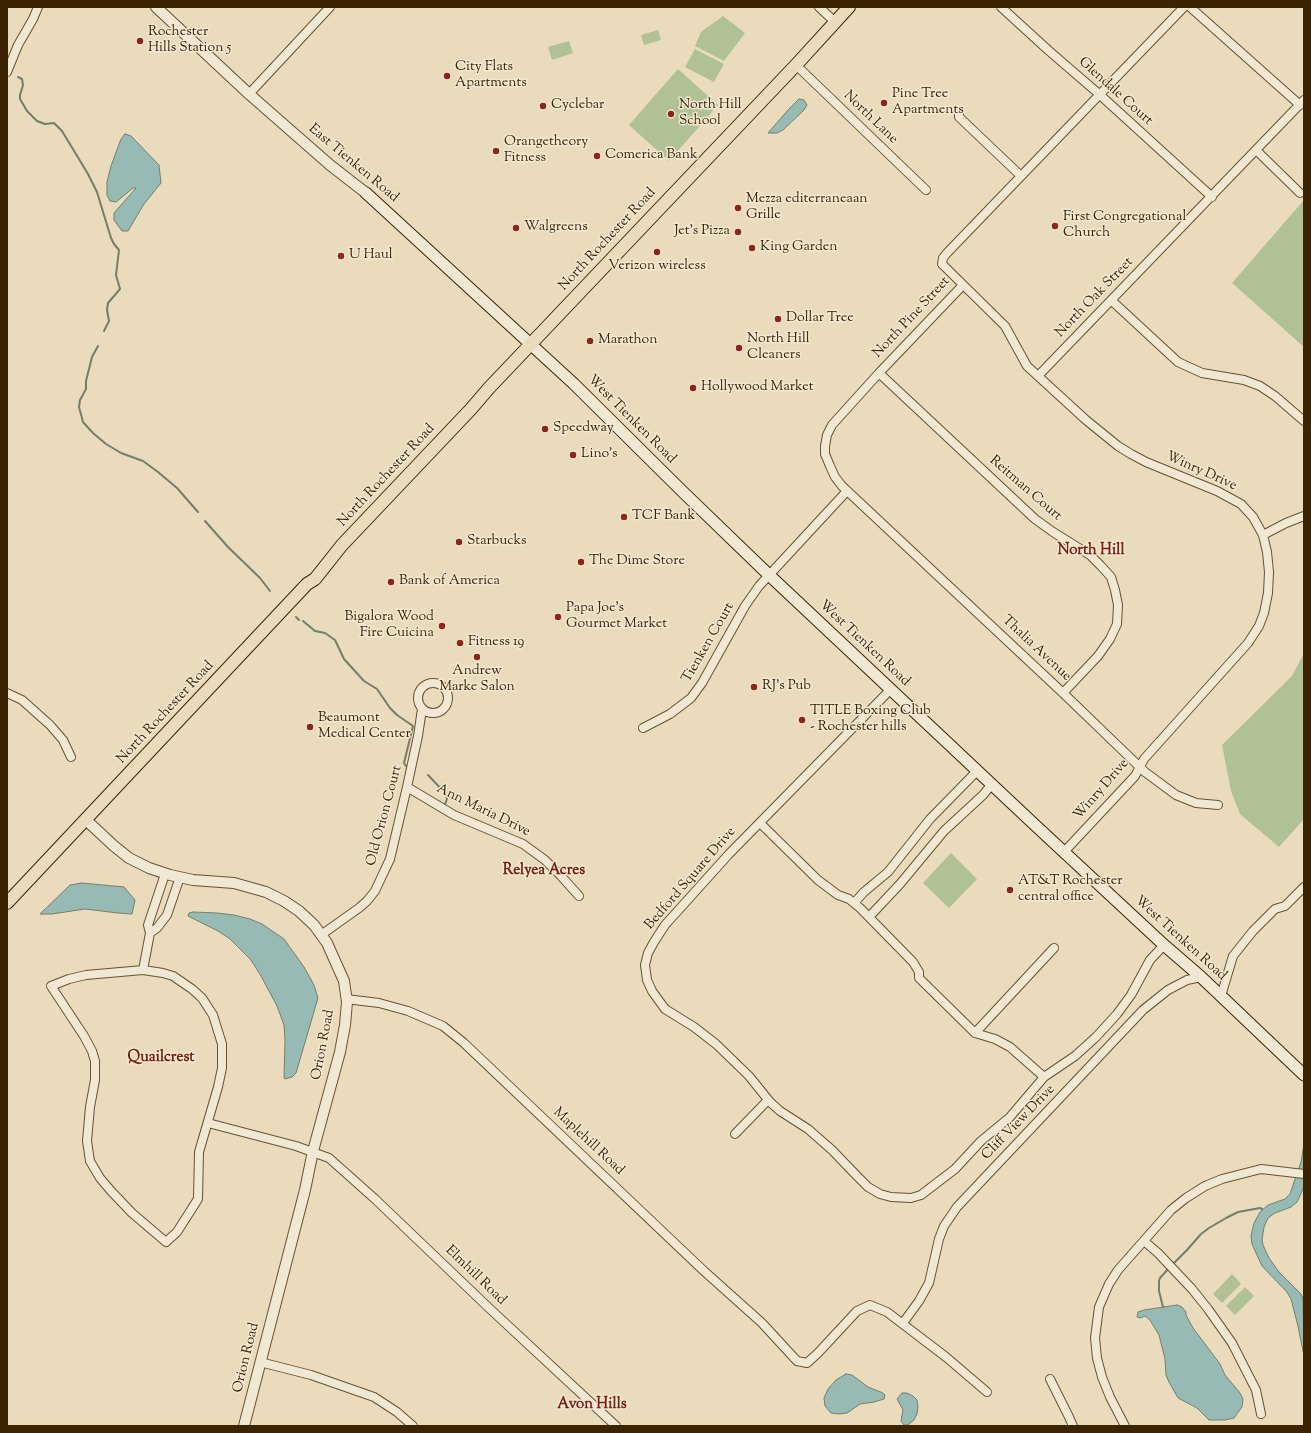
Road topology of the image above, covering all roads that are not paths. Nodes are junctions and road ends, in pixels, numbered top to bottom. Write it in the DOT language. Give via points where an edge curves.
graph roads {
  1 [pos="38,7"];
  2 [pos="156,7"];
  3 [pos="330,7"];
  4 [pos="819,7"];
  5 [pos="849,7"];
  6 [pos="1001,7"];
  7 [pos="1184,7"];
  8 [pos="1190,7"];
  9 [pos="835,22"];
  10 [pos="793,68"];
  11 [pos="7,72"];
  12 [pos="249,94"];
  13 [pos="1099,94"];
  14 [pos="1302,103"];
  15 [pos="959,112"];
  16 [pos="1256,150"];
  17 [pos="1021,176"];
  18 [pos="926,190"];
  19 [pos="366,193"];
  20 [pos="1300,193"];
  21 [pos="1212,196"];
  22 [pos="963,285"];
  23 [pos="1111,300"];
  24 [pos="531,344"];
  25 [pos="880,372"];
  26 [pos="1038,376"];
  27 [pos="1304,421"];
  28 [pos="847,491"];
  29 [pos="1304,516"];
  30 [pos="1262,535"];
  31 [pos="769,575"];
  32 [pos="891,689"];
  33 [pos="7,693"];
  34 [pos="1063,693"];
  35 [pos="422,709"];
  36 [pos="432,714"];
  37 [pos="420,725"];
  38 [pos="643,728"];
  39 [pos="71,757"];
  40 [pos="1140,767"];
  41 [pos="977,771"];
  42 [pos="992,784"];
  43 [pos="407,786"];
  44 [pos="1218,805"];
  45 [pos="86,820"];
  46 [pos="760,823"];
  47 [pos="1064,852"];
  48 [pos="165,874"];
  49 [pos="180,877"];
  50 [pos="1304,887"];
  51 [pos="579,896"];
  52 [pos="7,903"];
  53 [pos="854,903"];
  54 [pos="868,917"];
  55 [pos="150,933"];
  56 [pos="321,935"];
  57 [pos="1164,945"];
  58 [pos="1054,948"];
  59 [pos="143,970"];
  60 [pos="1201,977"];
  61 [pos="1220,996"];
  62 [pos="346,999"];
  63 [pos="975,1033"];
  64 [pos="1304,1075"];
  65 [pos="1044,1077"];
  66 [pos="768,1100"];
  67 [pos="208,1123"];
  68 [pos="734,1134"];
  69 [pos="313,1151"];
  70 [pos="1304,1174"];
  71 [pos="1144,1241"];
  72 [pos="902,1323"];
  73 [pos="260,1362"];
  74 [pos="1050,1379"];
  75 [pos="986,1392"];
  76 [pos="1261,1414"];
  77 [pos="1121,1425"];
  78 [pos="244,1426"];
  79 [pos="413,1426"];
  80 [pos="616,1426"];
  81 [pos="1073,1426"];
  1 -- 11 [label="street" via="16,48"];
  2 -- 12 [label="street, East Tienken Road"];
  3 -- 12 [label="street"];
  4 -- 9 [label="street"];
  5 -- 9 [label="main road, North Rochester Road"];
  6 -- 13 [label="street, Glendale Court"];
  7 -- 13 [label="street, North Pine Street"];
  8 -- 14 [label="street"];
  9 -- 10 [label="main road, North Rochester Road"];
  10 -- 18 [label="street, North Lane"];
  10 -- 24 [label="main road, North Rochester Road"];
  12 -- 19 [label="street, East Tienken Road"];
  13 -- 17 [label="street, North Pine Street"];
  13 -- 21 [label="street, Glendale Court"];
  14 -- 16 [label="street, North Oak Street"];
  15 -- 17 [label="street" via="959,117"];
  16 -- 20 [label="street"];
  16 -- 21 [label="street, North Oak Street"];
  17 -- 22 [label="street, North Pine Street" via="943,258 942,264"];
  19 -- 24 [label="main road, East Tienken Road"];
  21 -- 23 [label="street, North Oak Street"];
  22 -- 25 [label="street, North Pine Street"];
  22 -- 26 [label="street, Winry Drive" via="1005,326 1028,366"];
  23 -- 26 [label="street, North Oak Street"];
  23 -- 27 [label="street" via="1178,362 1202,373 1244,380 1260,386"];
  24 -- 31 [label="main road, West Tienken Road"];
  24 -- 45 [label="main road, North Rochester Road" via="342,545 315,579 307,584"];
  25 -- 28 [label="street, North Pine Street" via="840,415 827,435 825,454 835,477"];
  25 -- 34 [label="street, Reitman Court" via="1035,519 1090,555 1111,577 1118,605 1117,624 1110,640 1098,656"];
  26 -- 30 [label="street, Winry Drive" via="1118,446 1146,462 1217,491 1241,504 1253,517"];
  28 -- 31 [label="street"];
  28 -- 34 [label="street, Thalia Avenue"];
  29 -- 30 [label="street"];
  30 -- 40 [label="street, Winry Drive" via="1267,552 1268,593 1259,626 1248,643 1144,759"];
  31 -- 32 [label="main road, West Tienken Road"];
  31 -- 38 [label="street, Tienken Court" via="745,606 691,698 670,714"];
  32 -- 41 [label="main road, West Tienken Road"];
  32 -- 46 [label="street, Bedford Square Drive"];
  33 -- 39 [label="street" via="22,700 50,725 63,740"];
  34 -- 40 [label="street, Thalia Avenue"];
  35 -- 36 [label="street"];
  35 -- 36 [label="street" via="418,699 421,689 428,683 442,685 448,692 448,702 442,711"];
  35 -- 37 [label="street, Old Orion Court"];
  36 -- 37 [label="street"];
  37 -- 43 [label="street, Old Orion Court"];
  40 -- 44 [label="street, Thalia Avenue" via="1176,795 1196,803"];
  40 -- 47 [label="street, Winry Drive" via="1135,776"];
  41 -- 42 [label="main road, West Tienken Road"];
  41 -- 53 [label="street" via="930,819 888,872"];
  42 -- 47 [label="main road, West Tienken Road"];
  42 -- 54 [label="street" via="944,831 900,884"];
  43 -- 51 [label="street, Ann Maria Drive" via="454,815 523,844 550,866"];
  43 -- 56 [label="street, Old Orion Court" via="390,859 375,891 359,908"];
  45 -- 48 [label="street, Orion Road" via="129,858"];
  45 -- 52 [label="main road, North Rochester Road"];
  46 -- 53 [label="street" via="818,880"];
  46 -- 66 [label="street, Bedford Square Drive" via="665,925 648,953 645,965 647,980 665,1009 716,1044 749,1076"];
  47 -- 57 [label="main road, West Tienken Road"];
  48 -- 49 [label="street, Orion Road"];
  48 -- 55 [label="street" via="148,925"];
  49 -- 55 [label="street" via="166,914 157,928"];
  49 -- 56 [label="street, Orion Road" via="234,883 266,892 299,911"];
  50 -- 61 [label="street" via="1285,906 1275,909 1253,930 1234,956"];
  53 -- 54 [label="street"];
  54 -- 63 [label="street" via="913,962 919,972 919,978"];
  55 -- 59 [label="street"];
  56 -- 62 [label="street, Orion Road" via="344,981"];
  57 -- 60 [label="main road, West Tienken Road"];
  57 -- 65 [label="street, Bedford Square Drive" via="1150,960 1131,995 1117,1014 1075,1056"];
  58 -- 63 [label="street"];
  59 -- 67 [label="street" via="163,973 181,981 202,998 213,1015 222,1044 223,1058"];
  59 -- 67 [label="street" via="86,975 51,986 84,1036 95,1061 95,1080 87,1134 90,1161 111,1191 166,1242 177,1232 198,1199 199,1152"];
  60 -- 61 [label="main road, West Tienken Road"];
  60 -- 72 [label="street, Cliff View Drive" via="1187,980 1168,990 1143,1010 957,1207 944,1226 939,1239 929,1283"];
  61 -- 64 [label="main road, West Tienken Road"];
  62 -- 69 [label="street, Orion Road" via="346,1025"];
  62 -- 72 [label="street, Maplehill Road" via="379,1003 408,1011 443,1026 762,1323 796,1361 807,1363 857,1311 870,1305 887,1312"];
  63 -- 65 [label="street" via="1010,1046"];
  65 -- 66 [label="street, Bedford Square Drive" via="1010,1117 981,1141 955,1169 921,1195 911,1198 891,1197 868,1187 808,1129"];
  66 -- 68 [label="street"];
  67 -- 69 [label="street, Elmhill Road"];
  69 -- 73 [label="street, Orion Road"];
  69 -- 80 [label="street, Elmhill Road" via="329,1158 375,1199"];
  70 -- 71 [label="street" via="1261,1169 1205,1186 1171,1210"];
  71 -- 76 [label="street" via="1192,1289 1232,1343 1256,1390"];
  71 -- 77 [label="street" via="1118,1270 1110,1284 1099,1307 1095,1338 1102,1377"];
  72 -- 75 [label="street"];
  73 -- 78 [label="street, Orion Road"];
  73 -- 79 [label="street" via="311,1375 374,1397"];
  74 -- 81 [label="street"];
}
